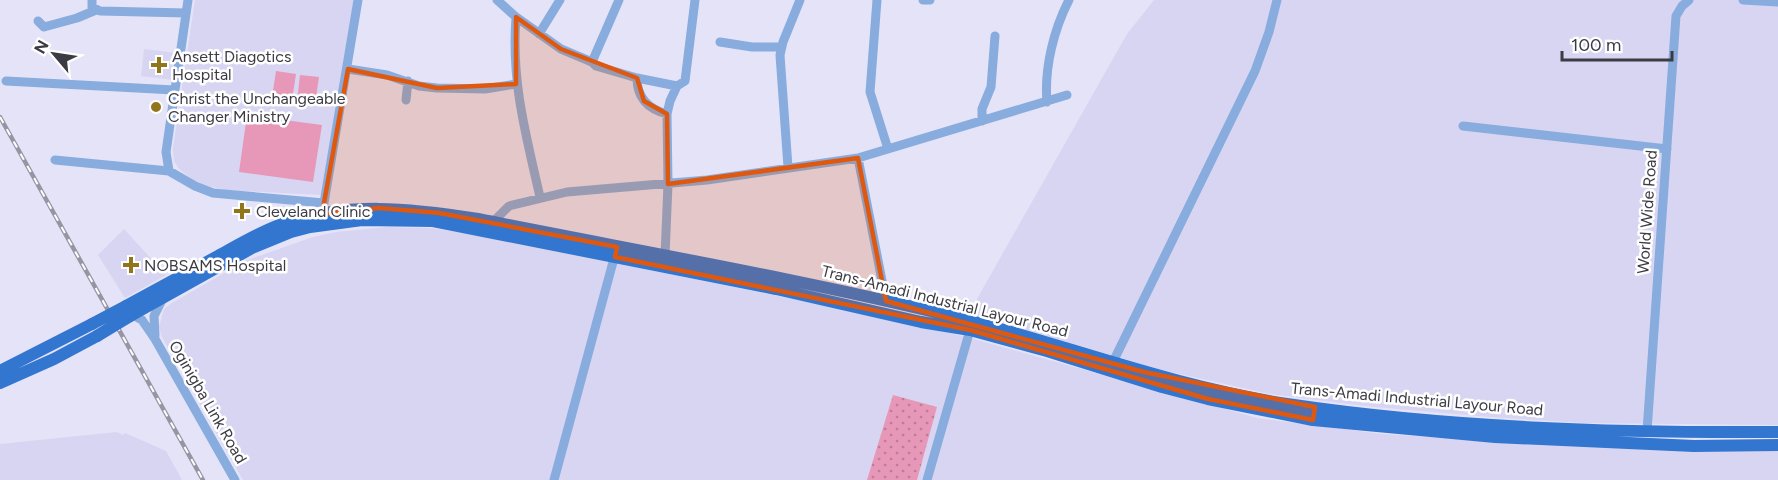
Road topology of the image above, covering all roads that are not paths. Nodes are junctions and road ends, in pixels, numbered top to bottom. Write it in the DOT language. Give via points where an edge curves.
graph roads {
  1 [pos="188,0"];
  2 [pos="358,0"];
  3 [pos="496,0"];
  4 [pos="560,0"];
  5 [pos="619,0"];
  6 [pos="694,0"];
  7 [pos="800,0"];
  8 [pos="877,0"];
  9 [pos="923,0"];
  10 [pos="930,0"];
  11 [pos="1069,0"];
  12 [pos="1277,0"];
  13 [pos="1689,0"];
  14 [pos="1743,0"];
  15 [pos="1778,3"];
  16 [pos="94,5"];
  17 [pos="186,13"];
  18 [pos="516,17"];
  19 [pos="38,21"];
  20 [pos="539,34"];
  21 [pos="995,36"];
  22 [pos="720,42"];
  23 [pos="781,47"];
  24 [pos="592,62"];
  25 [pos="348,69"];
  26 [pos="637,78"];
  27 [pos="6,81"];
  28 [pos="408,81"];
  29 [pos="516,84"];
  30 [pos="677,86"];
  31 [pos="174,90"];
  32 [pos="1067,95"];
  33 [pos="406,100"];
  34 [pos="1047,102"];
  35 [pos="667,114"];
  36 [pos="982,121"];
  37 [pos="1463,126"];
  38 [pos="888,149"];
  39 [pos="1667,149"];
  40 [pos="858,158"];
  41 [pos="55,160"];
  42 [pos="788,167"];
  43 [pos="169,171"];
  44 [pos="668,184"];
  45 [pos="540,197"];
  46 [pos="323,208"];
  47 [pos="493,222"];
  48 [pos="616,252"];
  49 [pos="665,256"];
  50 [pos="164,298"];
  51 [pos="886,301"];
  52 [pos="130,312"];
  53 [pos="970,330"];
  54 [pos="155,339"];
  55 [pos="1113,362"];
  56 [pos="0,371"];
  57 [pos="0,383"];
  58 [pos="1314,413"];
  59 [pos="1647,431"];
  60 [pos="1778,432"];
  61 [pos="1778,445"];
  62 [pos="235,480"];
  63 [pos="554,480"];
  64 [pos="927,480"];
  1 -- 17 [label="street"];
  2 -- 25 [label="street"];
  3 -- 18 [label="street"];
  4 -- 20 [label="street"];
  5 -- 24 [label="street"];
  6 -- 30 [label="street" via="687,76"];
  7 -- 23 [label="street"];
  8 -- 38 [label="street" via="870,92"];
  9 -- 10 [label="street"];
  11 -- 34 [label="street" via="1057,25"];
  12 -- 55 [label="street" via="1255,71"];
  13 -- 39 [label="street, World Wide Road" via="1676,16"];
  14 -- 15 [label="street"];
  16 -- 17 [label="street"];
  16 -- 19 [label="street" via="78,18 44,27"];
  17 -- 31 [label="street"];
  18 -- 20 [label="street"];
  18 -- 29 [label="street"];
  20 -- 24 [label="street"];
  21 -- 36 [label="street" via="991,87 982,109"];
  22 -- 23 [label="street"];
  23 -- 42 [label="street"];
  24 -- 26 [label="street"];
  25 -- 28 [label="street"];
  25 -- 46 [label="street"];
  26 -- 30 [label="street"];
  26 -- 35 [label="street" via="638,93 644,101"];
  27 -- 31 [label="street"];
  28 -- 29 [label="street" via="437,88 485,89"];
  28 -- 33 [label="street"];
  29 -- 45 [label="street"];
  30 -- 35 [label="street"];
  31 -- 43 [label="street" via="166,152"];
  32 -- 34 [label="street"];
  34 -- 36 [label="street"];
  35 -- 44 [label="street"];
  36 -- 38 [label="street"];
  37 -- 39 [label="street"];
  38 -- 40 [label="street"];
  39 -- 59 [label="street, World Wide Road"];
  40 -- 42 [label="street"];
  40 -- 51 [label="street"];
  41 -- 43 [label="street"];
  42 -- 44 [label="street"];
  43 -- 46 [label="street" via="213,193"];
  44 -- 45 [label="street" via="586,189"];
  44 -- 49 [label="street"];
  45 -- 47 [label="street" via="508,206"];
  46 -- 47 [label="main road, Trans-Amadi Industrial Layour Road" via="390,208"];
  46 -- 52 [label="main road, Trans-Amadi Industrial Layour Road" via="255,236"];
  47 -- 48 [label="main road, Trans-Amadi Industrial Layour Road"];
  48 -- 49 [label="main road, Trans-Amadi Industrial Layour Road"];
  48 -- 50 [label="main road, Trans-Amadi Industrial Layour Road" via="433,221 362,220 310,227 272,239"];
  48 -- 53 [label="main road, Trans-Amadi Industrial Layour Road"];
  48 -- 63 [label="street"];
  49 -- 51 [label="main road, Trans-Amadi Industrial Layour Road"];
  50 -- 52 [label="main road, Trans-Amadi Industrial Layour Road"];
  50 -- 54 [label="street" via="154,316"];
  51 -- 55 [label="main road, Trans-Amadi Industrial Layour Road"];
  52 -- 54 [label="street, Oginigba Link Road" via="142,320"];
  52 -- 56 [label="main road, bridge" via="92,324"];
  52 -- 57 [label="main road, bridge" via="97,336"];
  53 -- 58 [label="main road, Trans-Amadi Industrial Layour Road" via="1208,399"];
  53 -- 64 [label="street"];
  54 -- 62 [label="street, Oginigba Link Road"];
  55 -- 58 [label="main road, Trans-Amadi Industrial Layour Road"];
  58 -- 59 [label="main road, Trans-Amadi Industrial Layour Road"];
  58 -- 61 [label="main road, Trans-Amadi Industrial Layour Road" via="1495,437 1694,446"];
  59 -- 60 [label="main road, Trans-Amadi Industrial Layour Road"];
}
